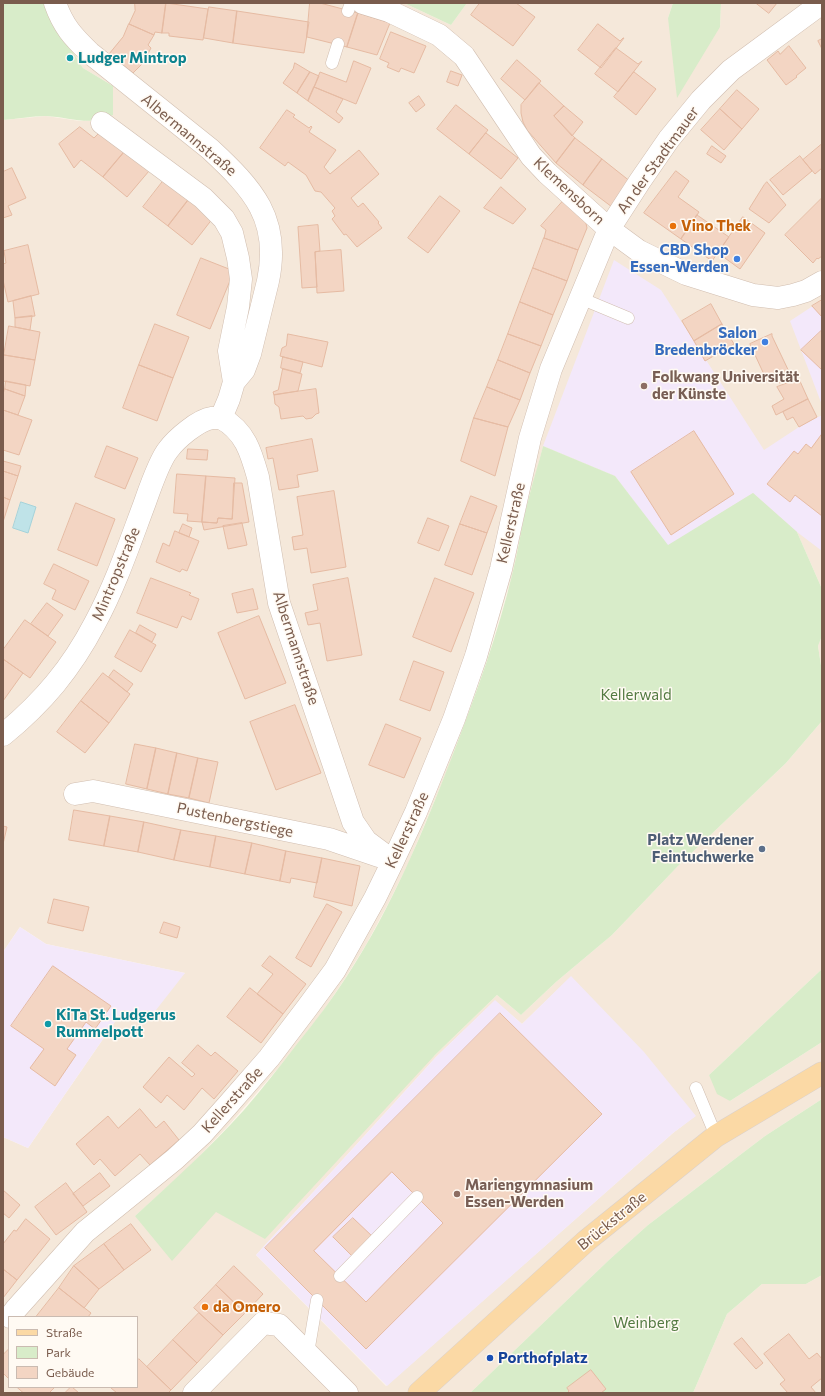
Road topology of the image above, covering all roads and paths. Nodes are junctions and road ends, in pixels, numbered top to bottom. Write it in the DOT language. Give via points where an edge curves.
graph roads {
  1 [pos="55,3"];
  2 [pos="822,3"];
  3 [pos="354,6"];
  4 [pos="338,44"];
  5 [pos="332,63"];
  6 [pos="102,124"];
  7 [pos="610,229"];
  8 [pos="822,282"];
  9 [pos="580,298"];
  10 [pos="628,318"];
  11 [pos="234,382"];
  12 [pos="221,418"];
  13 [pos="3,735"];
  14 [pos="75,794"];
  15 [pos="393,861"];
  16 [pos="822,1073"];
  17 [pos="696,1088"];
  18 [pos="716,1136"];
  19 [pos="417,1198"];
  20 [pos="340,1276"];
  21 [pos="317,1300"];
  22 [pos="11,1316"];
  23 [pos="308,1353"];
  24 [pos="194,1393"];
  25 [pos="347,1393"];
  26 [pos="419,1393"];
  1 -- 11 [label="street, Albermannstraße" via="72,36 210,149 244,183 264,214 271,238 270,269 250,354 244,370"];
  2 -- 7 [label="street, An der Stadtmauer" via="732,70 701,100 657,157"];
  3 -- 7 [label="street, Klemensborn" via="389,11 439,35 464,56 531,156"];
  4 -- 5 [label="lane"];
  6 -- 11 [label="street, Albermannstraße" via="203,198 224,219 232,233 240,279 239,300 228,351"];
  7 -- 8 [label="street, Klemensborn" via="639,251 686,274 753,294 778,298 806,291"];
  7 -- 9 [label="street, Kellerstraße"];
  9 -- 10 [label="lane"];
  9 -- 15 [label="street, Kellerstraße" via="551,369 530,438 501,569 476,656 436,766"];
  11 -- 12 [label="street, Albermannstraße" via="230,399"];
  12 -- 13 [label="street, Mintropstraße" via="210,418 198,424 167,451 108,597 80,649 55,686"];
  12 -- 15 [label="street, Albermannstraße" via="239,432 253,458 279,603 353,822 366,841"];
  14 -- 15 [label="street, Pustenbergstiege" via="93,791 329,839"];
  15 -- 22 [label="street, Kellerstraße" via="335,970 269,1058 228,1106 176,1159 85,1232"];
  16 -- 18 [label="main road, Brückstraße"];
  17 -- 18 [label="lane"];
  18 -- 26 [label="main road, Brückstraße" via="586,1241"];
  19 -- 20 [label="lane"];
  21 -- 23 [label="lane"];
  23 -- 24 [label="street" via="279,1325 263,1323"];
  23 -- 25 [label="street"];
}
